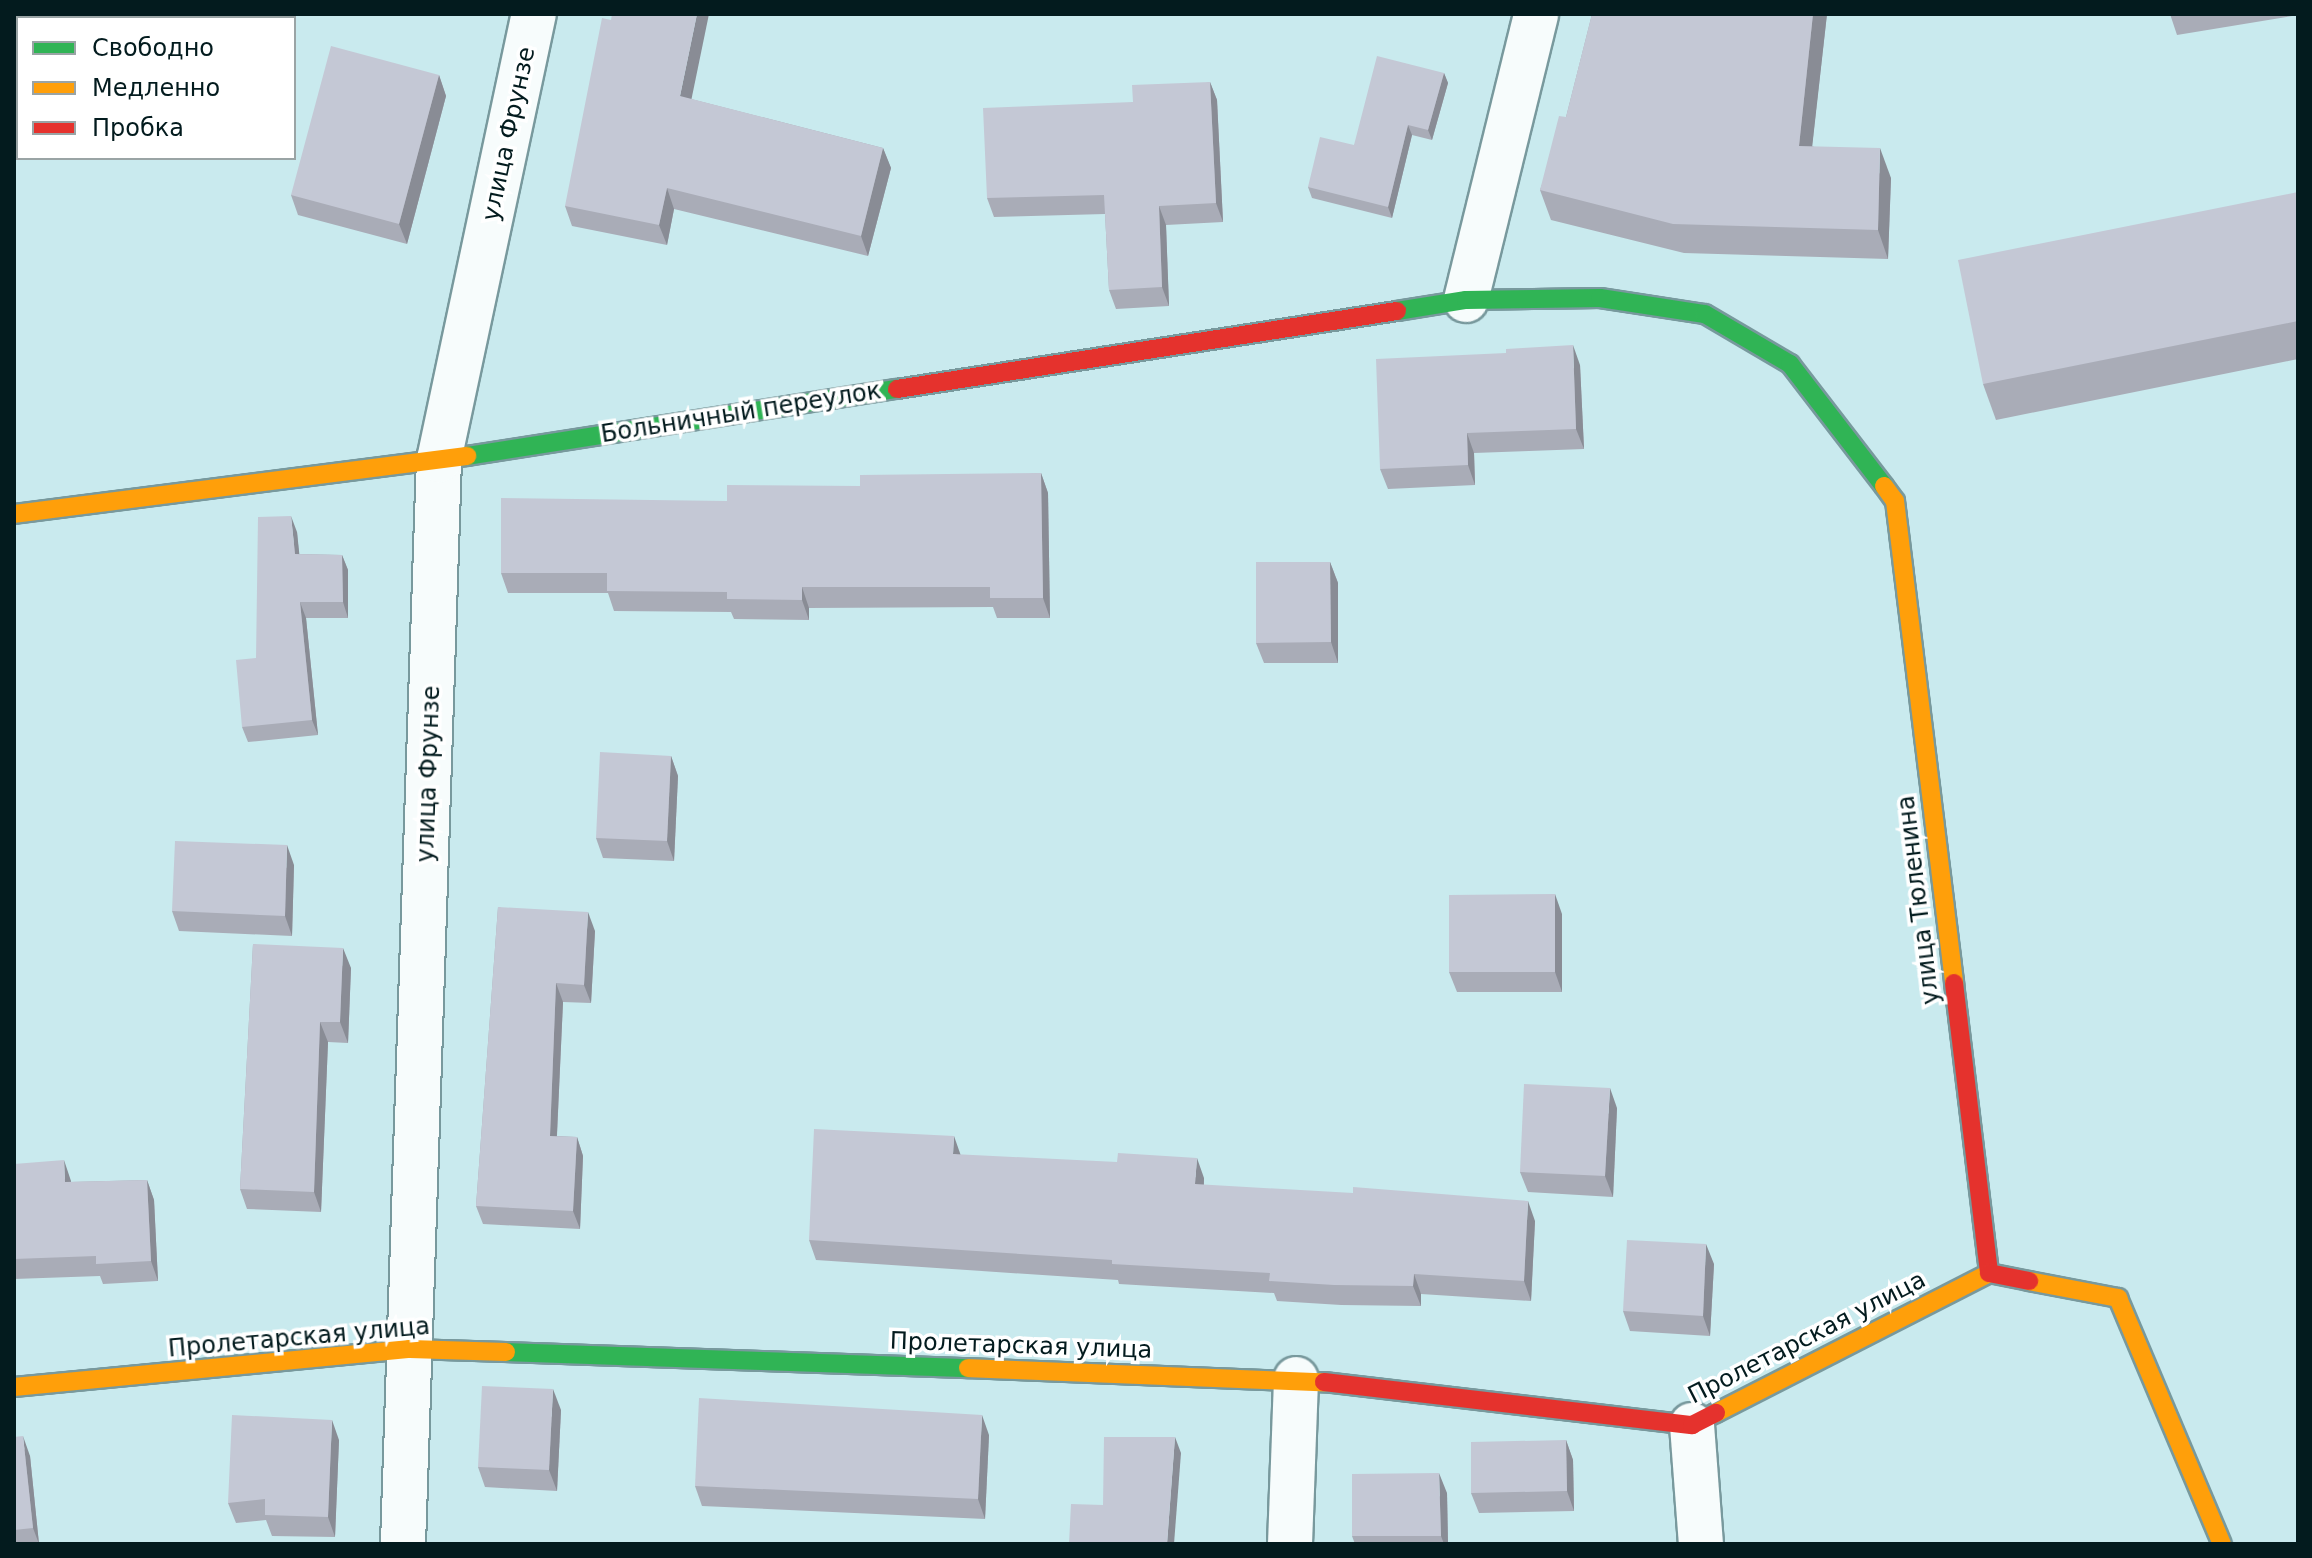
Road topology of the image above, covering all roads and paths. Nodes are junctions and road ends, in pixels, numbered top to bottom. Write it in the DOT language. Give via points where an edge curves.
graph roads {
  1 [pos="534,14"];
  2 [pos="1536,14"];
  3 [pos="1600,298"];
  4 [pos="1466,300"];
  5 [pos="439,460"];
  6 [pos="14,514"];
  7 [pos="1989,1273"];
  8 [pos="410,1349"];
  9 [pos="1296,1379"];
  10 [pos="14,1387"];
  11 [pos="1692,1425"];
  12 [pos="403,1544"];
  13 [pos="1290,1544"];
  14 [pos="1701,1544"];
  15 [pos="2222,1544"];
  1 -- 5 [label="street, улица Фрунзе"];
  2 -- 4 [label="street"];
  3 -- 4 [label="street, Больничный переулок"];
  3 -- 7 [label="street, улица Тюленина" via="1705,314 1790,364 1895,501"];
  4 -- 5 [label="street, Больничный переулок"];
  5 -- 6 [label="street, Больничный переулок"];
  5 -- 8 [label="street, улица Фрунзе"];
  7 -- 11 [label="street, Пролетарская улица"];
  7 -- 15 [label="street" via="2118,1298"];
  8 -- 9 [label="street, Пролетарская улица"];
  8 -- 10 [label="street, Пролетарская улица"];
  8 -- 12 [label="street, улица Фрунзе"];
  9 -- 11 [label="street, Пролетарская улица"];
  9 -- 13 [label="street"];
  11 -- 14 [label="street"];
}
